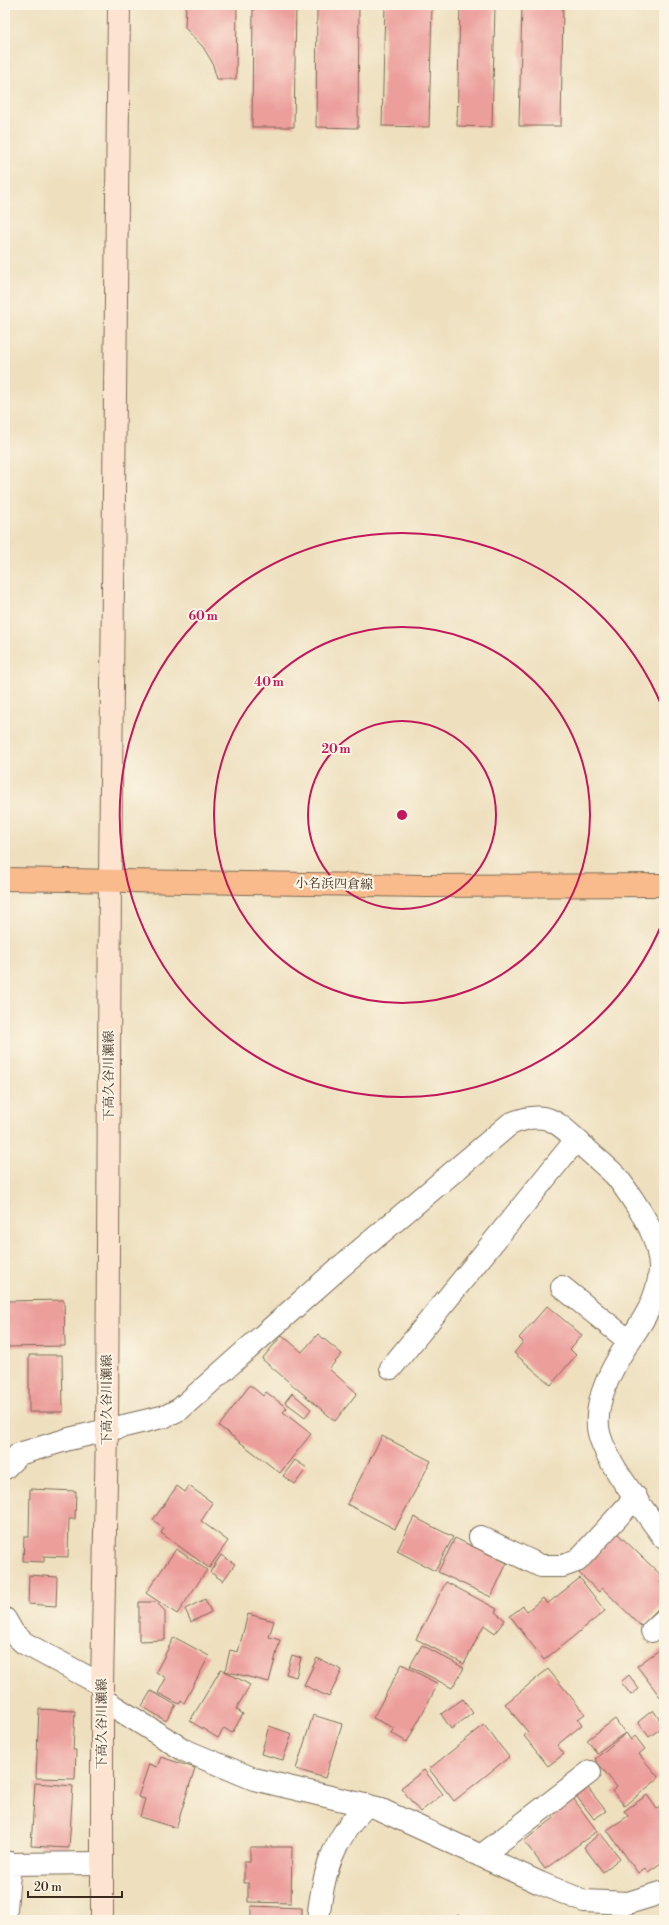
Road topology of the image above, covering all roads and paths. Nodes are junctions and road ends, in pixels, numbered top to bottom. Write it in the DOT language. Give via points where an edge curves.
graph roads {
  1 [pos="119,5"];
  2 [pos="5,879"];
  3 [pos="110,880"];
  4 [pos="664,885"];
  5 [pos="576,1140"];
  6 [pos="562,1287"];
  7 [pos="629,1341"];
  8 [pos="391,1368"];
  9 [pos="107,1430"];
  10 [pos="10,1457"];
  11 [pos="636,1497"];
  12 [pos="480,1537"];
  13 [pos="664,1538"];
  14 [pos="5,1619"];
  15 [pos="102,1692"];
  16 [pos="590,1772"];
  17 [pos="367,1805"];
  18 [pos="481,1856"];
  19 [pos="7,1863"];
  20 [pos="102,1863"];
  21 [pos="664,1892"];
  22 [pos="622,1911"];
  23 [pos="5,1920"];
  24 [pos="102,1920"];
  25 [pos="318,1920"];
  1 -- 3 [label="main road, 下高久谷川瀬線"];
  2 -- 3 [label="main road, 小名浜四倉線"];
  3 -- 4 [label="main road, 小名浜四倉線" via="425,886"];
  3 -- 9 [label="main road, 下高久谷川瀬線"];
  5 -- 7 [label="street" via="616,1176 651,1230 657,1252 660,1269 650,1309"];
  5 -- 8 [label="street"];
  5 -- 9 [label="street" via="550,1118 523,1119 510,1124 338,1269 180,1409 166,1416"];
  6 -- 7 [label="street"];
  7 -- 11 [label="street" via="613,1364 605,1385 598,1427 607,1456"];
  9 -- 10 [label="street" via="69,1438"];
  9 -- 15 [label="main road, 下高久谷川瀬線"];
  11 -- 12 [label="street" via="577,1561 563,1566 541,1566"];
  11 -- 13 [label="street"];
  14 -- 15 [label="street" via="13,1633 24,1643"];
  15 -- 17 [label="street" via="184,1750 254,1779"];
  15 -- 20 [label="main road, 下高久谷川瀬線"];
  16 -- 18 [label="street"];
  17 -- 18 [label="street"];
  17 -- 25 [label="street" via="343,1833 328,1865"];
  18 -- 22 [label="street" via="584,1901"];
  19 -- 20 [label="street"];
  19 -- 23 [label="street"];
  20 -- 24 [label="main road, 下高久谷川瀬線"];
  21 -- 22 [label="street" via="628,1903"];
}
